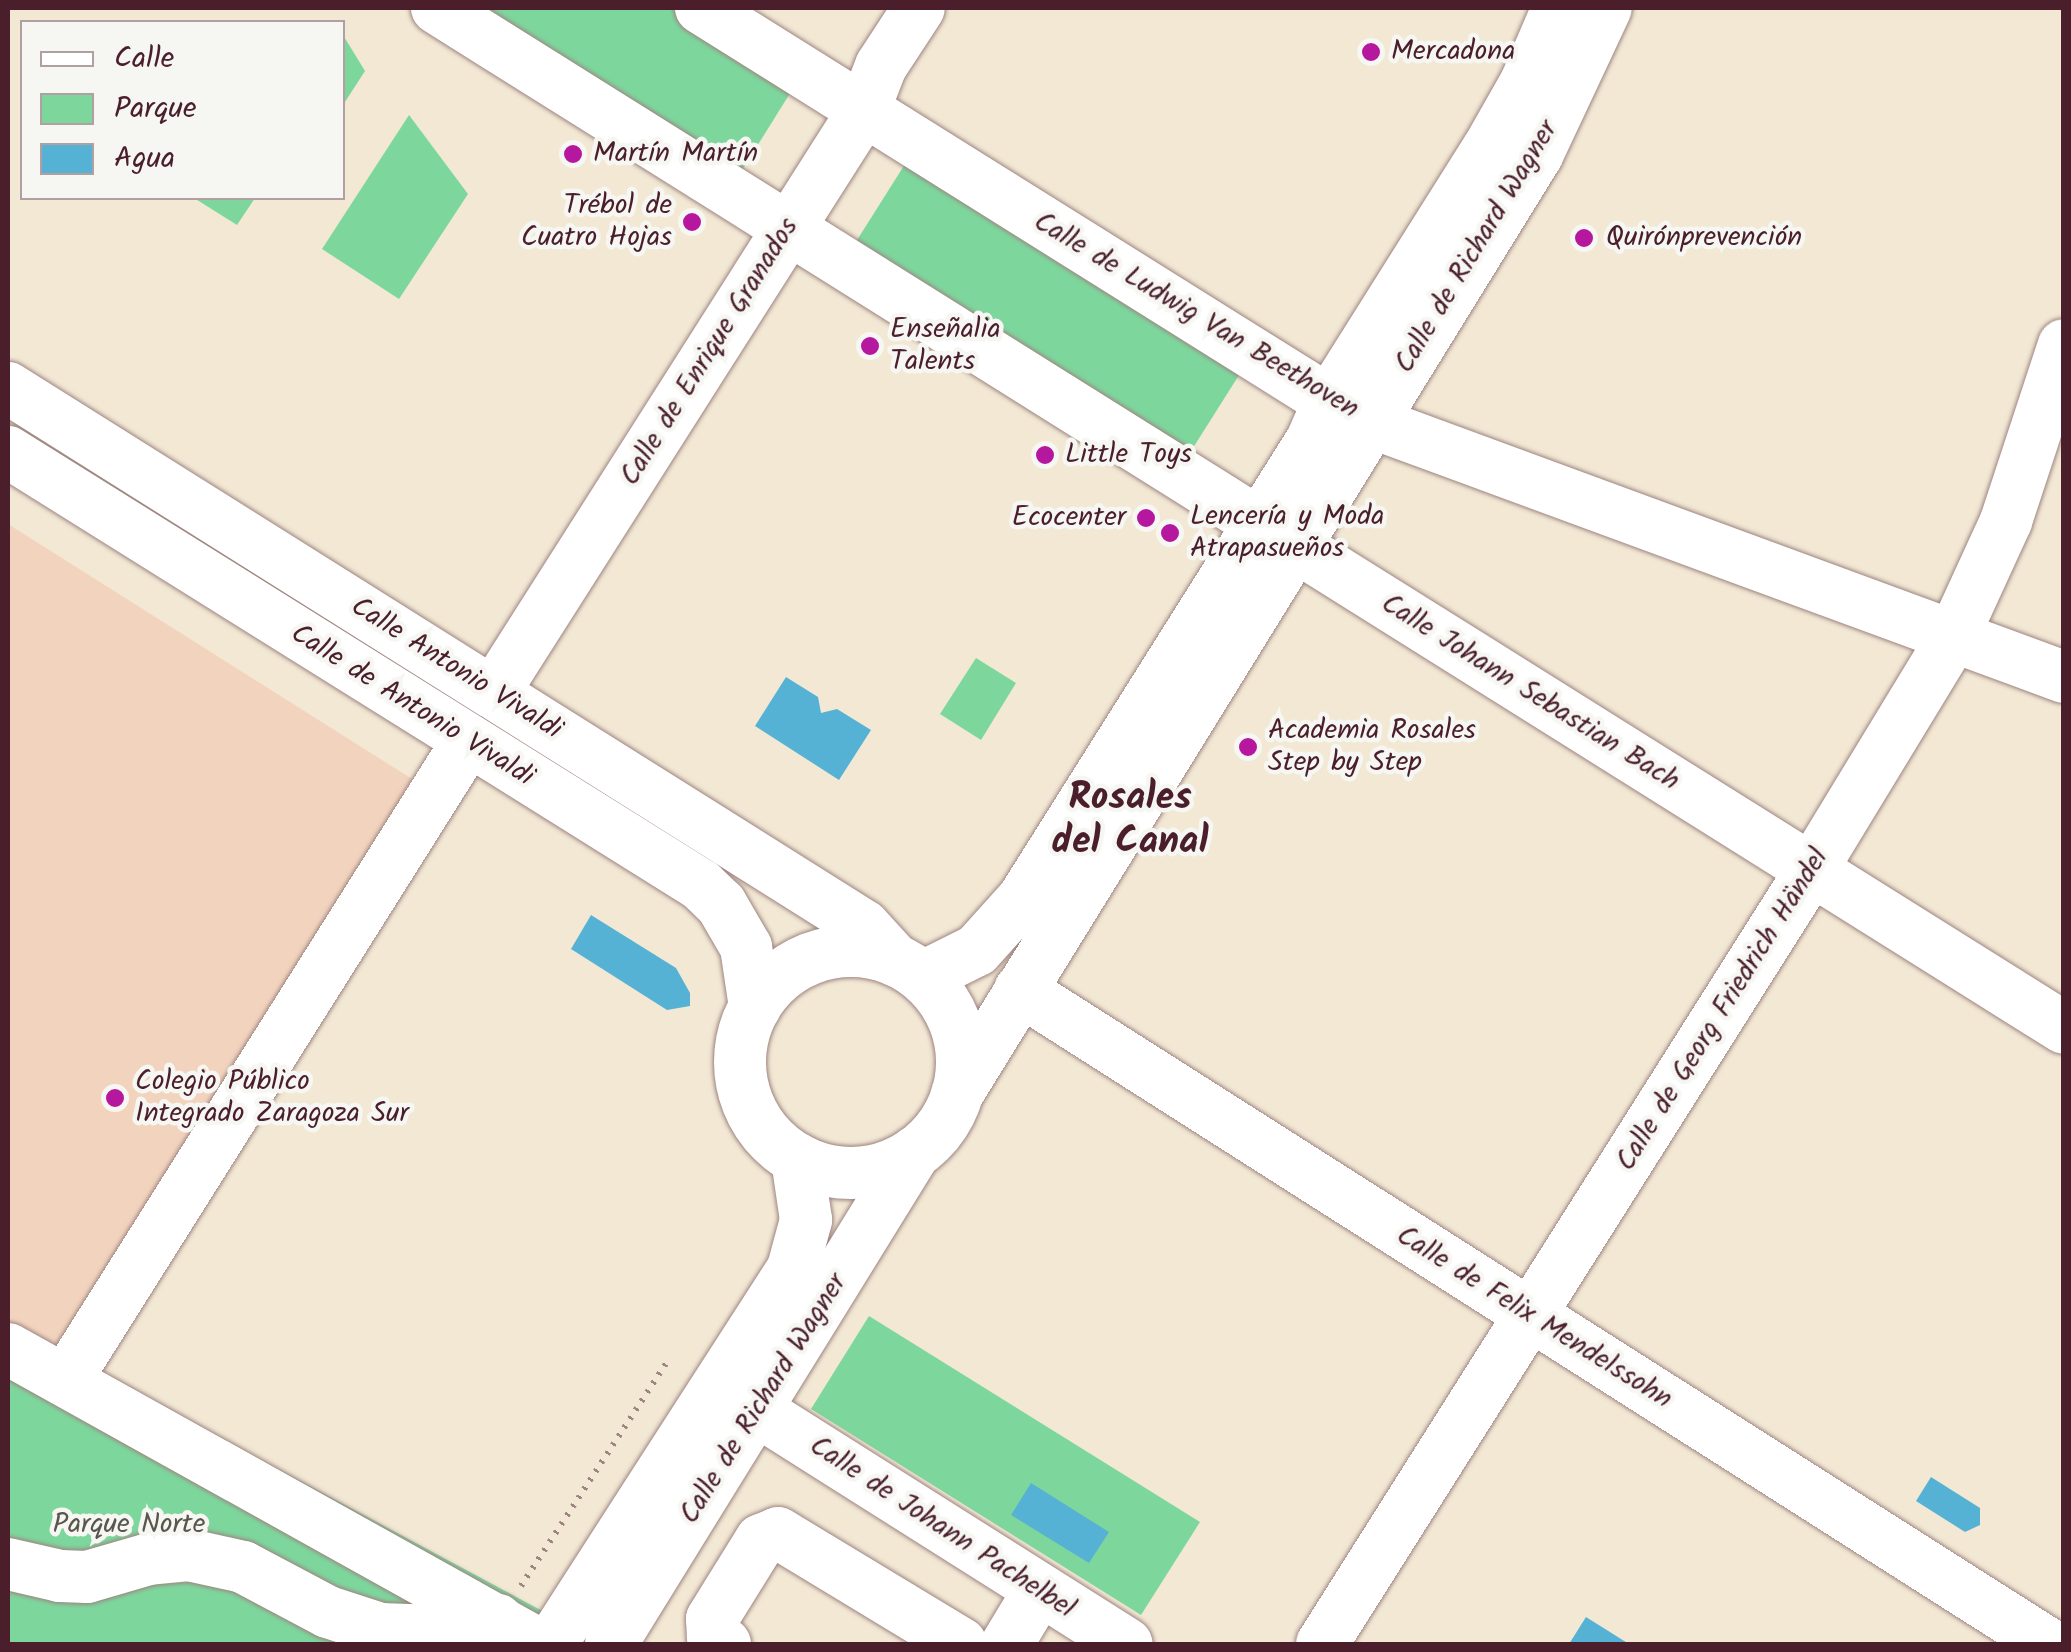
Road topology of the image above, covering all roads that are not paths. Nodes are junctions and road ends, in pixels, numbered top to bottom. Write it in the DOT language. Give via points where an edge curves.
graph roads {
  1 [pos="437,8"];
  2 [pos="701,8"];
  3 [pos="919,8"];
  4 [pos="1558,8"];
  5 [pos="1606,8"];
  6 [pos="864,110"];
  7 [pos="788,229"];
  8 [pos="2064,346"];
  9 [pos="8,388"];
  10 [pos="1350,412"];
  11 [pos="8,452"];
  12 [pos="1276,536"];
  13 [pos="1953,636"];
  14 [pos="2064,677"];
  15 [pos="494,692"];
  16 [pos="468,741"];
  17 [pos="1812,869"];
  18 [pos="909,968"];
  19 [pos="1020,990"];
  20 [pos="755,1007"];
  21 [pos="2064,1028"];
  22 [pos="958,1094"];
  23 [pos="915,1152"];
  24 [pos="797,1159"];
  25 [pos="1530,1316"];
  26 [pos="8,1348"];
  27 [pos="67,1378"];
  28 [pos="737,1398"];
  29 [pos="8,1564"];
  30 [pos="1039,1591"];
  31 [pos="518,1632"];
  32 [pos="552,1644"];
  33 [pos="611,1644"];
  34 [pos="725,1644"];
  35 [pos="961,1644"];
  36 [pos="1007,1644"];
  37 [pos="1126,1644"];
  38 [pos="1322,1644"];
  39 [pos="2048,1644"];
  1 -- 7 [label="street, Calle Johann Sebastian Bach"];
  2 -- 6 [label="street, Calle de Ludwig Van Beethoven"];
  3 -- 6 [label="street, Calle de Enrique Granados" via="881,66"];
  4 -- 10 [label="street, Calle de Richard Wagner" via="1526,82"];
  5 -- 10 [label="street, Calle de Richard Wagner" via="1537,156"];
  6 -- 7 [label="street, Calle de Enrique Granados"];
  6 -- 10 [label="street, Calle de Ludwig Van Beethoven" via="1023,184"];
  7 -- 12 [label="street, Calle Johann Sebastian Bach"];
  7 -- 15 [label="street, Calle de Enrique Granados"];
  8 -- 13 [label="street, Calle de Georg Friedrich Händel" via="2006,522"];
  9 -- 15 [label="street, Calle Antonio Vivaldi"];
  10 -- 12 [label="street, Calle de Richard Wagner" via="1312,440"];
  10 -- 13 [label="street, Calle de Ludwig Van Beethoven"];
  11 -- 16 [label="street, Calle de Antonio Vivaldi"];
  12 -- 17 [label="street, Calle Johann Sebastian Bach"];
  12 -- 18 [label="street, Calle de Richard Wagner" via="1002,927 977,950"];
  12 -- 19 [label="street, Calle de Richard Wagner"];
  13 -- 14 [label="street, Calle de Ludwig Van Beethoven"];
  13 -- 17 [label="street, Calle de Georg Friedrich Händel"];
  15 -- 18 [label="street, Calle Antonio Vivaldi" via="864,926"];
  16 -- 20 [label="street, Calle de Antonio Vivaldi" via="701,885 721,904 746,948"];
  16 -- 27 [label="street"];
  17 -- 21 [label="street, Calle Johann Sebastian Bach"];
  17 -- 25 [label="street, Calle de Georg Friedrich Händel"];
  18 -- 20 [label="street" via="843,951 816,956 771,985"];
  18 -- 22 [label="street" via="940,996 957,1030"];
  19 -- 22 [label="street, Calle de Richard Wagner"];
  19 -- 25 [label="street, Calle de Felix Mendelssohn"];
  20 -- 24 [label="street" via="742,1049 744,1093 756,1120"];
  22 -- 23 [label="street" via="934,1136"];
  23 -- 24 [label="street" via="871,1171 846,1173"];
  23 -- 28 [label="street, Calle de Richard Wagner"];
  24 -- 28 [label="street, Calle de Richard Wagner" via="803,1244"];
  25 -- 38 [label="street, Calle de Georg Friedrich Händel"];
  25 -- 39 [label="street, Calle de Felix Mendelssohn"];
  26 -- 27 [label="street"];
  27 -- 31 [label="street"];
  28 -- 30 [label="street, Calle de Johann Pachelbel"];
  28 -- 32 [label="street, Calle de Richard Wagner"];
  28 -- 33 [label="street, Calle de Richard Wagner"];
  29 -- 31 [label="street" via="88,1576 150,1558 189,1555 243,1567 328,1612 380,1629"];
  30 -- 36 [label="street"];
  30 -- 37 [label="street, Calle de Johann Pachelbel"];
  34 -- 35 [label="street" via="713,1637 712,1620 761,1540 778,1533"];
}
